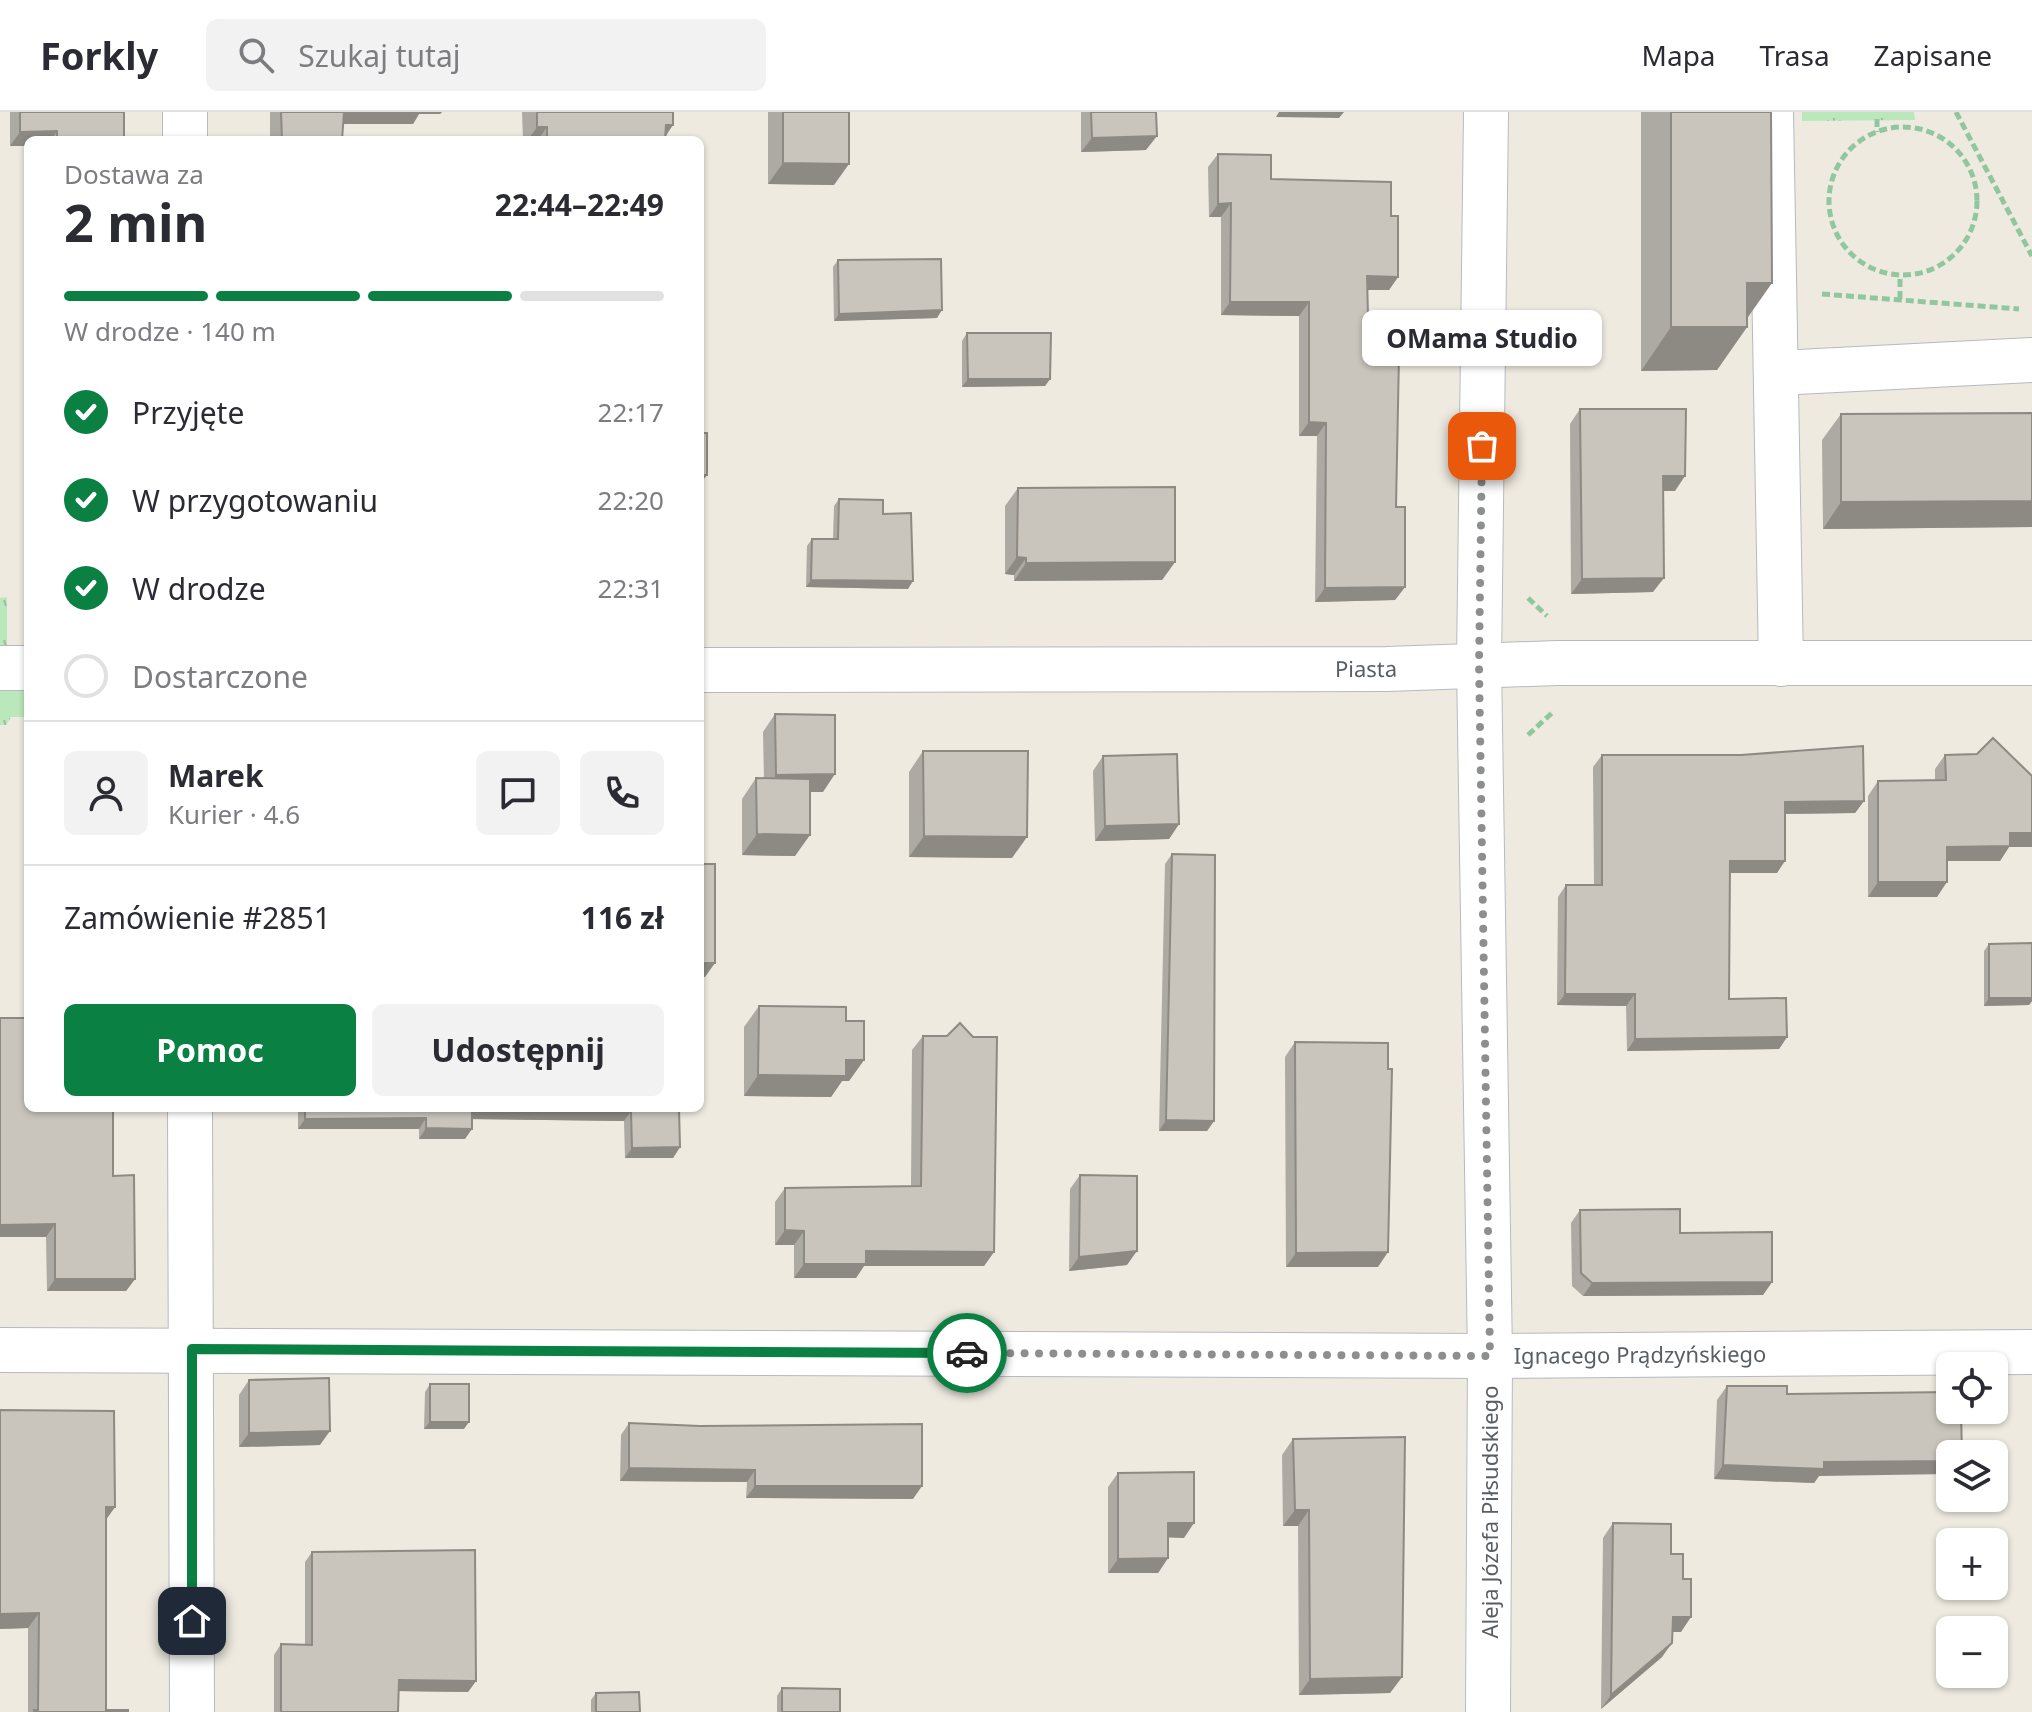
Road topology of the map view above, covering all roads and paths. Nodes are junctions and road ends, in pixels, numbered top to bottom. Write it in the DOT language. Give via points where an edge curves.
graph roads {
  1 [pos="185,112"];
  2 [pos="1486,112"];
  3 [pos="1771,112"];
  4 [pos="1956,112"];
  5 [pos="1877,119"];
  6 [pos="1877,132"];
  7 [pos="185,136"];
  8 [pos="1985,167"];
  9 [pos="1973,174"];
  10 [pos="2032,256"];
  11 [pos="1900,275"];
  12 [pos="1773,292"];
  13 [pos="1900,299"];
  14 [pos="2031,310"];
  15 [pos="2032,360"];
  16 [pos="1777,373"];
  17 [pos="2032,663"];
  18 [pos="1479,664"];
  19 [pos="1781,664"];
  20 [pos="0,668"];
  21 [pos="24,668"];
  22 [pos="704,670"];
  23 [pos="190,1112"];
  24 [pos="192,1349"];
  25 [pos="0,1350"];
  26 [pos="2032,1352"];
  27 [pos="1490,1356"];
  28 [pos="192,1712"];
  29 [pos="1488,1712"];
  1 -- 7 [label="street"];
  2 -- 18 [label="street, Aleja Józefa Piłsudskiego"];
  3 -- 12 [label="street"];
  4 -- 8 [label="path"];
  5 -- 6 [label="path"];
  6 -- 9 [label="path" via="1927,131 1957,150"];
  6 -- 11 [label="path" via="1855,145 1838,166 1831,209 1840,240 1855,258"];
  8 -- 9 [label="path"];
  8 -- 10 [label="path"];
  9 -- 11 [label="path" via="1975,221 1959,249 1932,269"];
  11 -- 13 [label="path"];
  12 -- 13 [label="path"];
  12 -- 16 [label="street"];
  13 -- 14 [label="path"];
  15 -- 16 [label="street"];
  16 -- 19 [label="street"];
  17 -- 19 [label="street, Piasta"];
  18 -- 19 [label="street, Piasta"];
  18 -- 22 [label="street, Piasta" via="1371,669"];
  18 -- 27 [label="street, Aleja Józefa Piłsudskiego"];
  20 -- 21 [label="street"];
  23 -- 24 [label="street"];
  24 -- 25 [label="street, Ignacego Prądzyńskiego"];
  24 -- 27 [label="street, Ignacego Prądzyńskiego"];
  24 -- 28 [label="street"];
  26 -- 27 [label="street, Ignacego Prądzyńskiego"];
  27 -- 29 [label="street, Aleja Józefa Piłsudskiego"];
}
